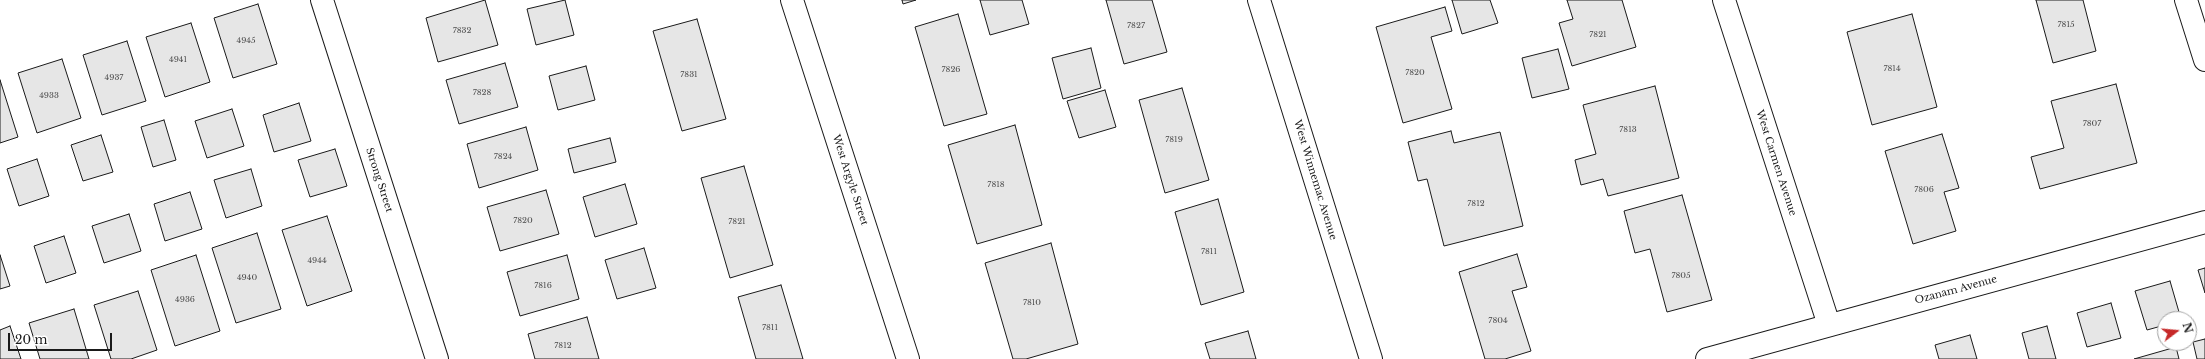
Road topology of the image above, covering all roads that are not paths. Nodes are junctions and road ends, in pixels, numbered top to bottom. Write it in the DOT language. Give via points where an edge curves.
graph roads {
  1 [pos="322,0"];
  2 [pos="792,0"];
  3 [pos="1259,0"];
  4 [pos="1724,0"];
  5 [pos="2186,0"];
  6 [pos="2205,60"];
  7 [pos="2205,222"];
  8 [pos="1828,325"];
  9 [pos="437,359"];
  10 [pos="908,359"];
  11 [pos="1371,359"];
  12 [pos="1707,359"];
  1 -- 9 [label="street, Strong Street"];
  2 -- 10 [label="street, West Argyle Street"];
  3 -- 11 [label="street, West Winnemac Avenue"];
  4 -- 8 [label="street, West Carmen Avenue"];
  5 -- 6 [label="street"];
  7 -- 8 [label="street, Ozanam Avenue"];
  8 -- 12 [label="street, Ozanam Avenue"];
}
